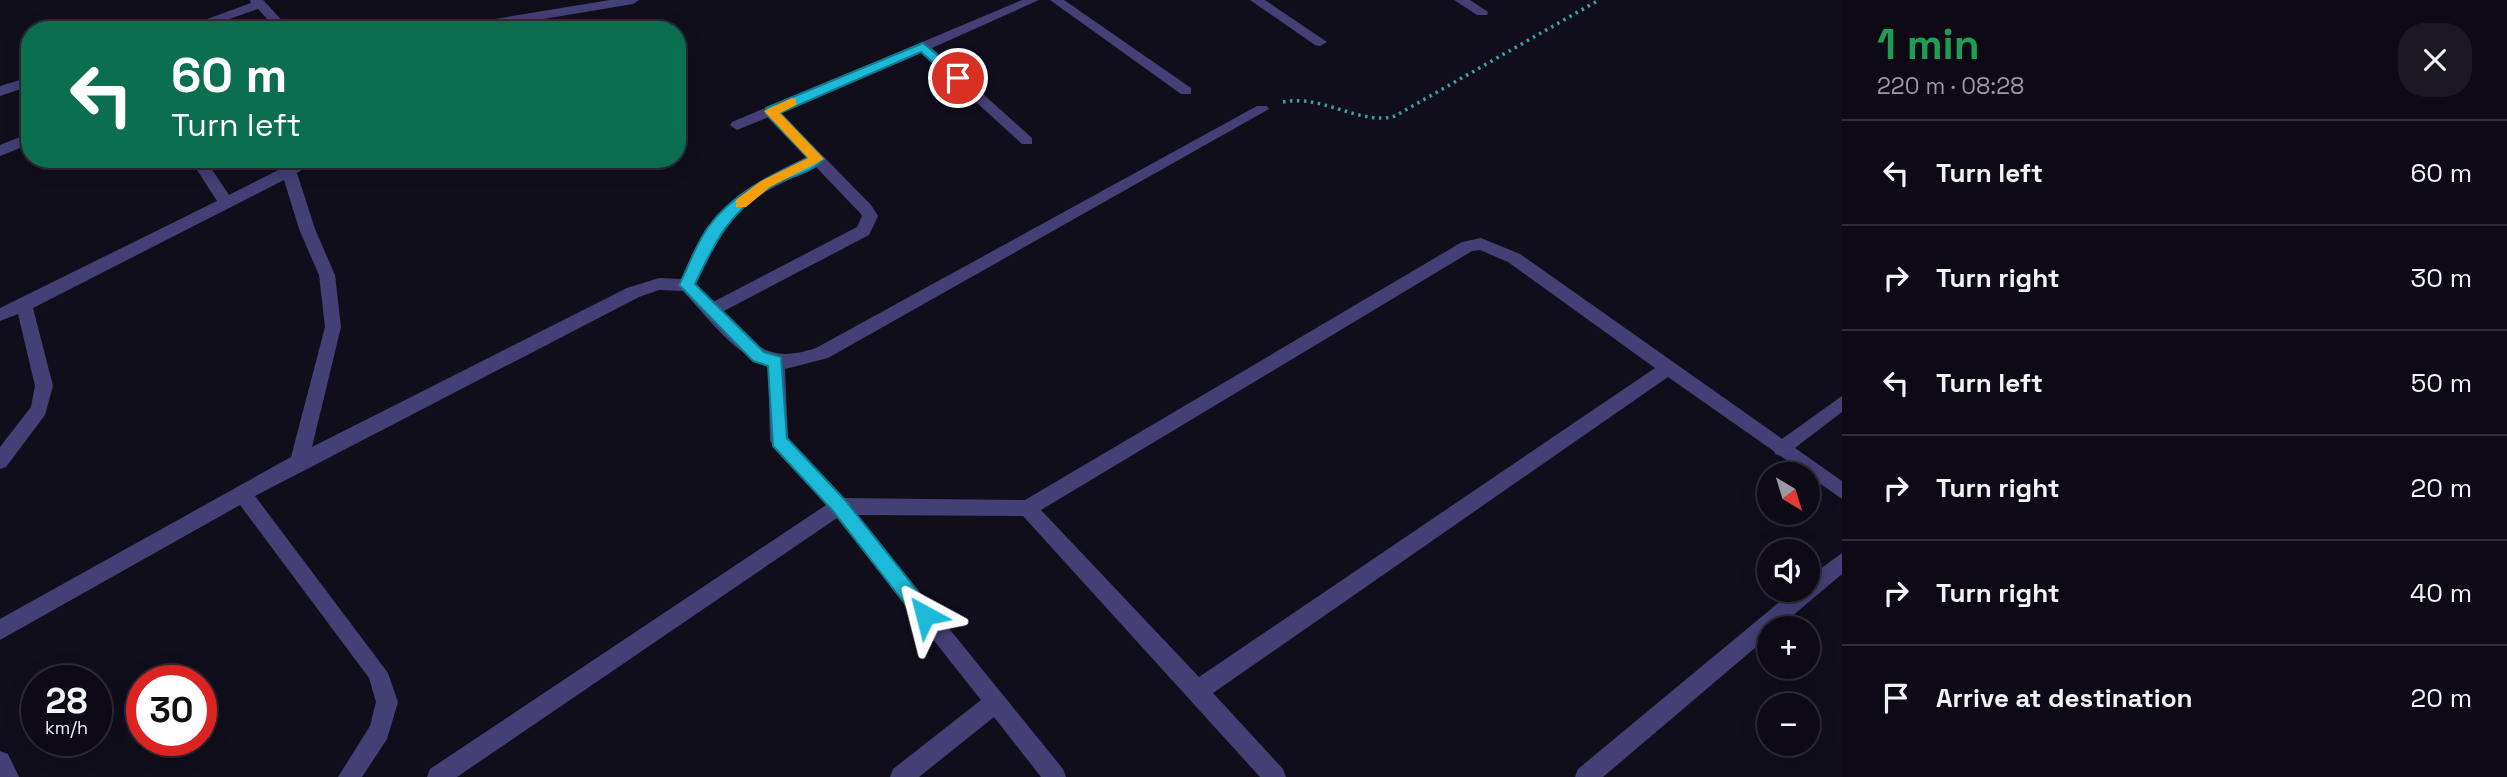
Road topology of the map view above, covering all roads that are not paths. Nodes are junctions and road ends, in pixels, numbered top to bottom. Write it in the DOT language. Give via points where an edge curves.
graph roads {
  1 [pos="633,0"];
  2 [pos="1033,0"];
  3 [pos="1056,0"];
  4 [pos="1256,0"];
  5 [pos="1460,0"];
  6 [pos="258,2"];
  7 [pos="1482,12"];
  8 [pos="207,21"];
  9 [pos="276,21"];
  10 [pos="506,21"];
  11 [pos="1320,42"];
  12 [pos="923,47"];
  13 [pos="21,84"];
  14 [pos="0,91"];
  15 [pos="1186,91"];
  16 [pos="1262,109"];
  17 [pos="771,111"];
  18 [pos="737,125"];
  19 [pos="1027,141"];
  20 [pos="21,142"];
  21 [pos="0,151"];
  22 [pos="817,159"];
  23 [pos="203,168"];
  24 [pos="293,168"];
  25 [pos="289,170"];
  26 [pos="226,202"];
  27 [pos="687,285"];
  28 [pos="24,305"];
  29 [pos="712,310"];
  30 [pos="0,315"];
  31 [pos="776,362"];
  32 [pos="1668,368"];
  33 [pos="1842,403"];
  34 [pos="1781,449"];
  35 [pos="0,461"];
  36 [pos="299,462"];
  37 [pos="1842,491"];
  38 [pos="242,493"];
  39 [pos="839,506"];
  40 [pos="1027,508"];
  41 [pos="1842,562"];
  42 [pos="0,630"];
  43 [pos="1197,691"];
  44 [pos="994,703"];
  45 [pos="0,762"];
  46 [pos="8,777"];
  47 [pos="349,777"];
  48 [pos="438,777"];
  49 [pos="901,777"];
  50 [pos="1055,777"];
  51 [pos="1275,777"];
  52 [pos="1586,777"];
  1 -- 10 [label="street"];
  2 -- 12 [label="street"];
  3 -- 15 [label="street"];
  4 -- 11 [label="street"];
  5 -- 7 [label="street"];
  6 -- 8 [label="street"];
  6 -- 9 [label="street"];
  12 -- 17 [label="street"];
  12 -- 19 [label="street"];
  13 -- 14 [label="street"];
  16 -- 31 [label="street" via="822,353"];
  17 -- 18 [label="street"];
  17 -- 22 [label="street"];
  20 -- 21 [label="street"];
  22 -- 27 [label="street" via="765,184 732,211 714,229"];
  22 -- 29 [label="street" via="866,209 869,224"];
  23 -- 26 [label="street"];
  24 -- 25 [label="street"];
  25 -- 26 [label="street"];
  25 -- 36 [label="street" via="327,275 333,327"];
  26 -- 28 [label="street"];
  27 -- 29 [label="street"];
  27 -- 36 [label="street" via="659,284 633,292"];
  28 -- 30 [label="street"];
  28 -- 35 [label="street" via="44,386 39,410"];
  29 -- 31 [label="street" via="758,356"];
  31 -- 39 [label="street" via="779,441"];
  32 -- 34 [label="street"];
  32 -- 40 [label="street" via="1514,258 1481,244 1468,246"];
  32 -- 43 [label="street"];
  33 -- 34 [label="lane"];
  34 -- 37 [label="street"];
  36 -- 38 [label="street"];
  38 -- 42 [label="street"];
  38 -- 47 [label="street" via="378,673 387,702 379,731"];
  39 -- 40 [label="street"];
  39 -- 44 [label="street"];
  39 -- 48 [label="street"];
  40 -- 43 [label="street"];
  41 -- 52 [label="street"];
  43 -- 51 [label="street"];
  44 -- 49 [label="street"];
  44 -- 50 [label="street"];
  45 -- 46 [label="street"];
}
